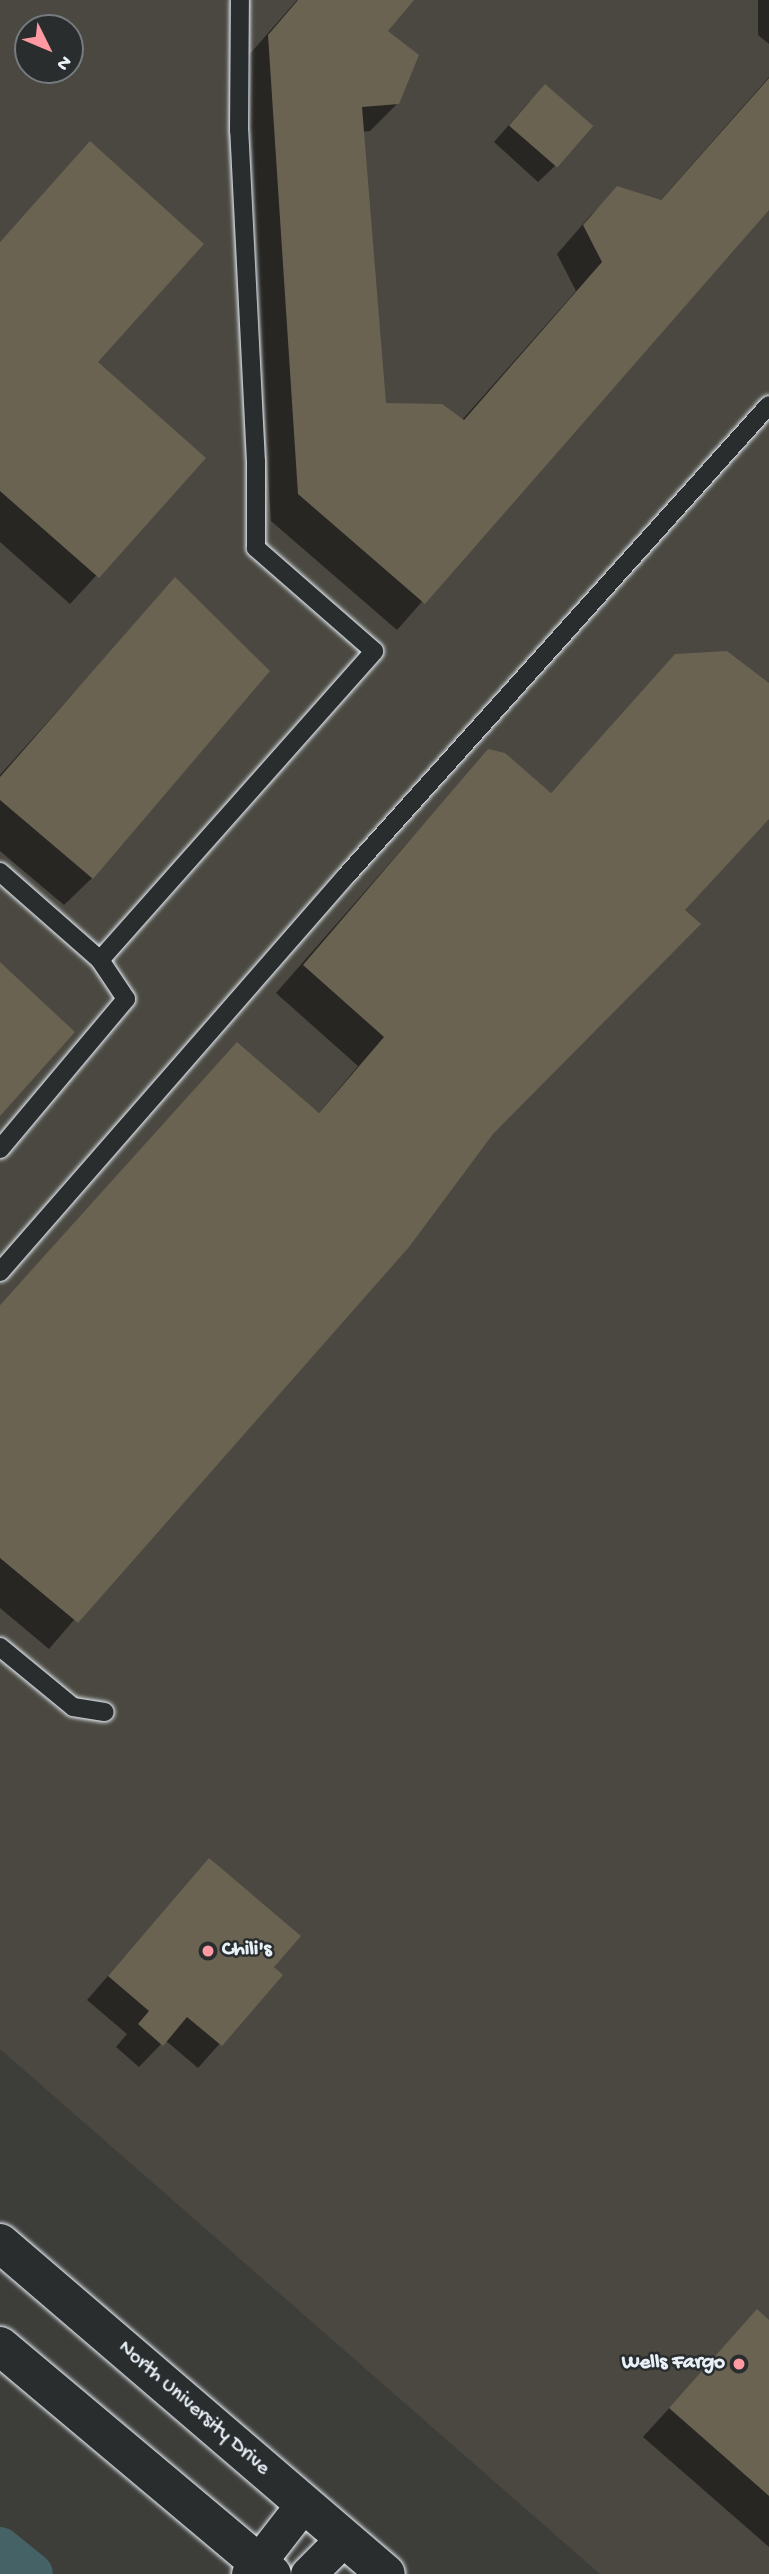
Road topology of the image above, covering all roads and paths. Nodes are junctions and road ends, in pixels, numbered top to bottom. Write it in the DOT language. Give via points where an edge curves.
graph roads {
  1 [pos="240,0"];
  2 [pos="769,405"];
  3 [pos="0,872"];
  4 [pos="100,960"];
  5 [pos="0,1149"];
  6 [pos="0,1272"];
  7 [pos="0,1647"];
  8 [pos="105,1712"];
  9 [pos="0,2243"];
  10 [pos="0,2346"];
  11 [pos="304,2503"];
  12 [pos="344,2538"];
  13 [pos="260,2570"];
  14 [pos="308,2574"];
  15 [pos="386,2574"];
  1 -- 4 [label="lane" via="239,131 256,462 256,548 374,651"];
  2 -- 6 [label="lane" via="355,866"];
  3 -- 4 [label="lane"];
  4 -- 5 [label="lane" via="124,991 123,1007"];
  7 -- 8 [label="lane" via="73,1707"];
  9 -- 11 [label="main road, North University Drive"];
  10 -- 13 [label="main road"];
  11 -- 12 [label="main road, North University Drive"];
  11 -- 13 [label="street"];
  12 -- 14 [label="street"];
  12 -- 15 [label="main road, North University Drive"];
}
